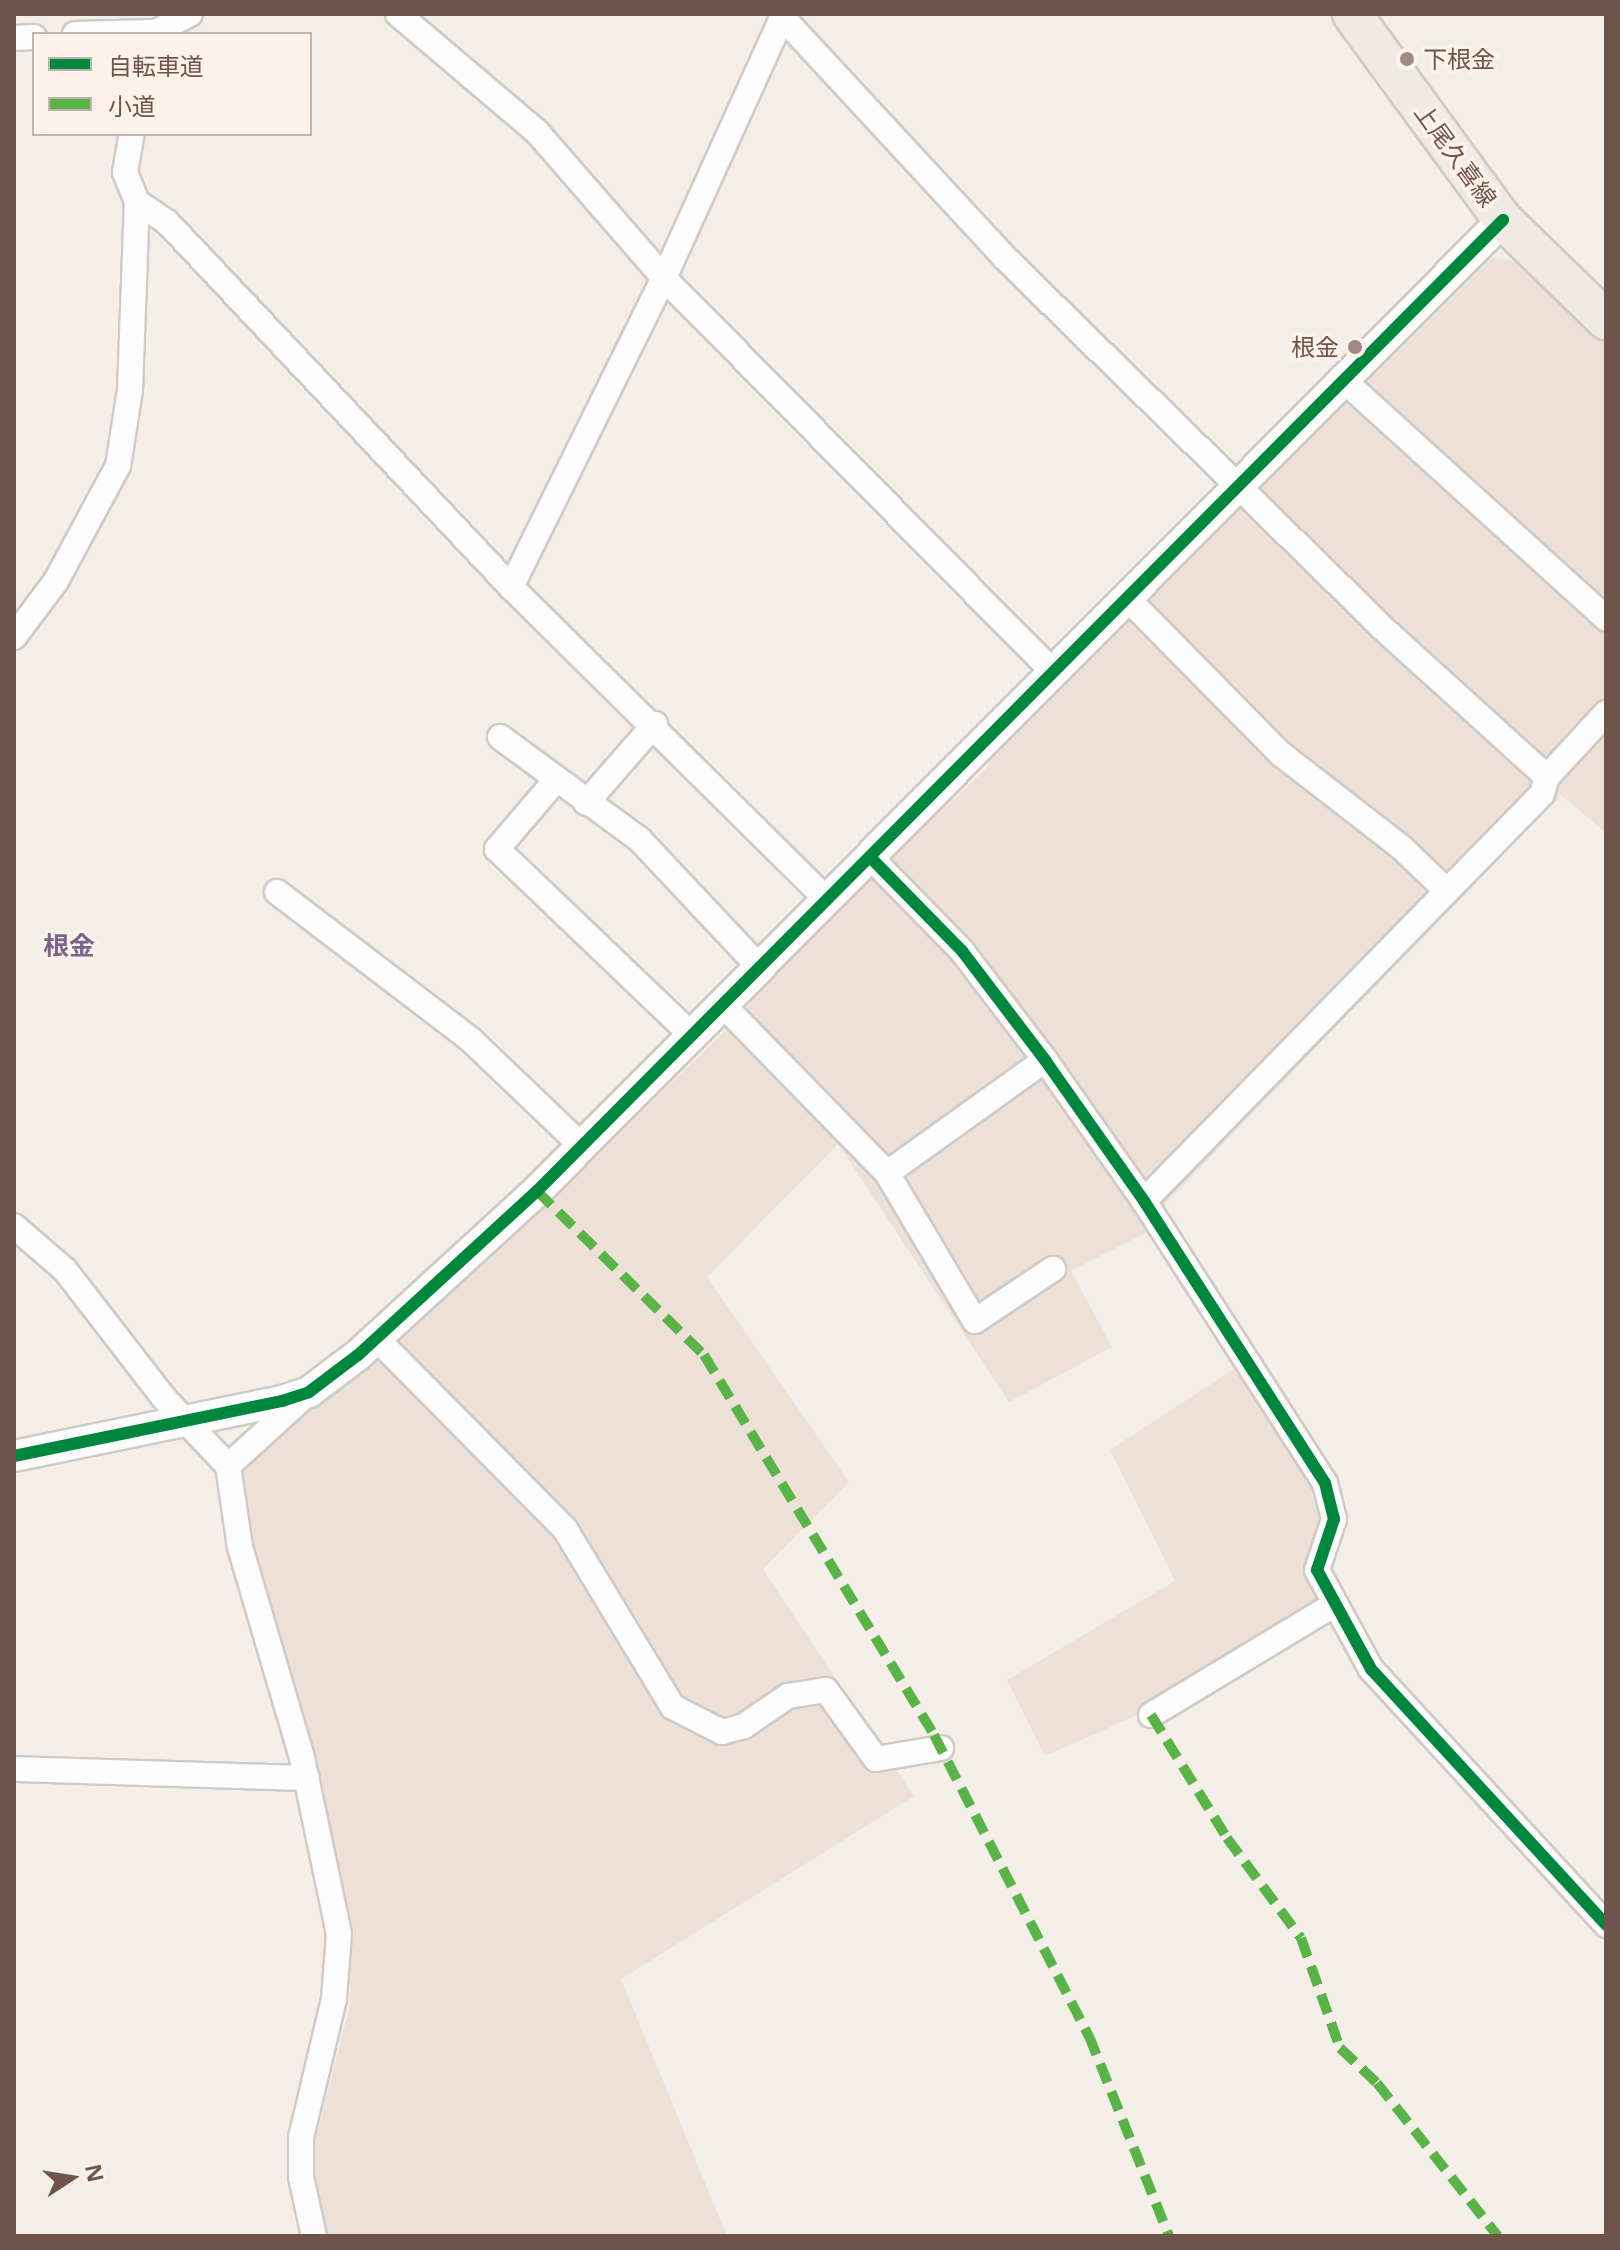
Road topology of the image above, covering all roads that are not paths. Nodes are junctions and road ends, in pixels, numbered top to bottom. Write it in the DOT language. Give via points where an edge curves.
graph roads {
  1 [pos="190,14"];
  2 [pos="398,14"];
  3 [pos="1352,14"];
  4 [pos="784,16"];
  5 [pos="154,32"];
  6 [pos="132,136"];
  7 [pos="137,202"];
  8 [pos="1503,220"];
  9 [pos="664,278"];
  10 [pos="1606,320"];
  11 [pos="1341,378"];
  12 [pos="1235,486"];
  13 [pos="511,587"];
  14 [pos="1125,596"];
  15 [pos="1606,618"];
  16 [pos="14,637"];
  17 [pos="1052,671"];
  18 [pos="1606,713"];
  19 [pos="655,724"];
  20 [pos="500,737"];
  21 [pos="1547,777"];
  22 [pos="556,780"];
  23 [pos="586,803"];
  24 [pos="871,858"];
  25 [pos="1447,891"];
  26 [pos="277,892"];
  27 [pos="828,901"];
  28 [pos="760,968"];
  29 [pos="723,1005"];
  30 [pos="693,1036"];
  31 [pos="1045,1060"];
  32 [pos="582,1146"];
  33 [pos="887,1173"];
  34 [pos="1144,1201"];
  35 [pos="14,1226"];
  36 [pos="1053,1269"];
  37 [pos="376,1338"];
  38 [pos="309,1392"];
  39 [pos="185,1422"];
  40 [pos="14,1456"];
  41 [pos="228,1466"];
  42 [pos="1335,1604"];
  43 [pos="1151,1715"];
  44 [pos="941,1748"];
  45 [pos="14,1769"];
  46 [pos="307,1778"];
  47 [pos="1606,1925"];
  48 [pos="314,2236"];
  1 -- 5 [label="street"];
  2 -- 9 [label="street" via="537,132"];
  3 -- 8 [label="main road, 上尾久喜線"];
  4 -- 9 [label="street"];
  4 -- 12 [label="street" via="1006,259"];
  6 -- 7 [label="street" via="125,172"];
  7 -- 13 [label="street" via="167,222"];
  7 -- 16 [label="street" via="130,390 118,466 56,581"];
  8 -- 10 [label="main road, 上尾久喜線"];
  8 -- 11 [label="street"];
  9 -- 13 [label="street"];
  9 -- 17 [label="street"];
  11 -- 12 [label="street"];
  11 -- 15 [label="street"];
  12 -- 14 [label="street"];
  12 -- 21 [label="street"];
  13 -- 19 [label="street"];
  14 -- 17 [label="street"];
  14 -- 25 [label="street" via="1281,754 1402,848"];
  17 -- 24 [label="street"];
  18 -- 21 [label="street"];
  19 -- 23 [label="street"];
  19 -- 27 [label="street"];
  20 -- 22 [label="street"];
  21 -- 25 [label="street" via="1542,794"];
  22 -- 23 [label="street"];
  22 -- 30 [label="street" via="497,849"];
  23 -- 28 [label="street" via="640,840"];
  24 -- 27 [label="street"];
  24 -- 31 [label="street" via="962,951"];
  25 -- 34 [label="street"];
  26 -- 32 [label="street" via="471,1040"];
  27 -- 28 [label="street"];
  28 -- 29 [label="street"];
  29 -- 30 [label="street"];
  29 -- 33 [label="street"];
  30 -- 32 [label="street"];
  31 -- 33 [label="street"];
  31 -- 34 [label="street"];
  32 -- 37 [label="street"];
  33 -- 36 [label="street" via="975,1321"];
  34 -- 42 [label="street" via="1325,1483 1334,1519 1317,1570"];
  35 -- 39 [label="street" via="65,1270"];
  37 -- 38 [label="street"];
  37 -- 44 [label="street" via="565,1529 673,1707 722,1732 744,1726 788,1696 826,1690 876,1759"];
  38 -- 39 [label="street"];
  38 -- 41 [label="street"];
  39 -- 40 [label="street"];
  39 -- 41 [label="street"];
  41 -- 46 [label="street" via="240,1547"];
  42 -- 43 [label="street"];
  42 -- 47 [label="street" via="1371,1669"];
  45 -- 46 [label="street"];
  46 -- 48 [label="street" via="339,1933 334,1999 301,2137 301,2177"];
}
